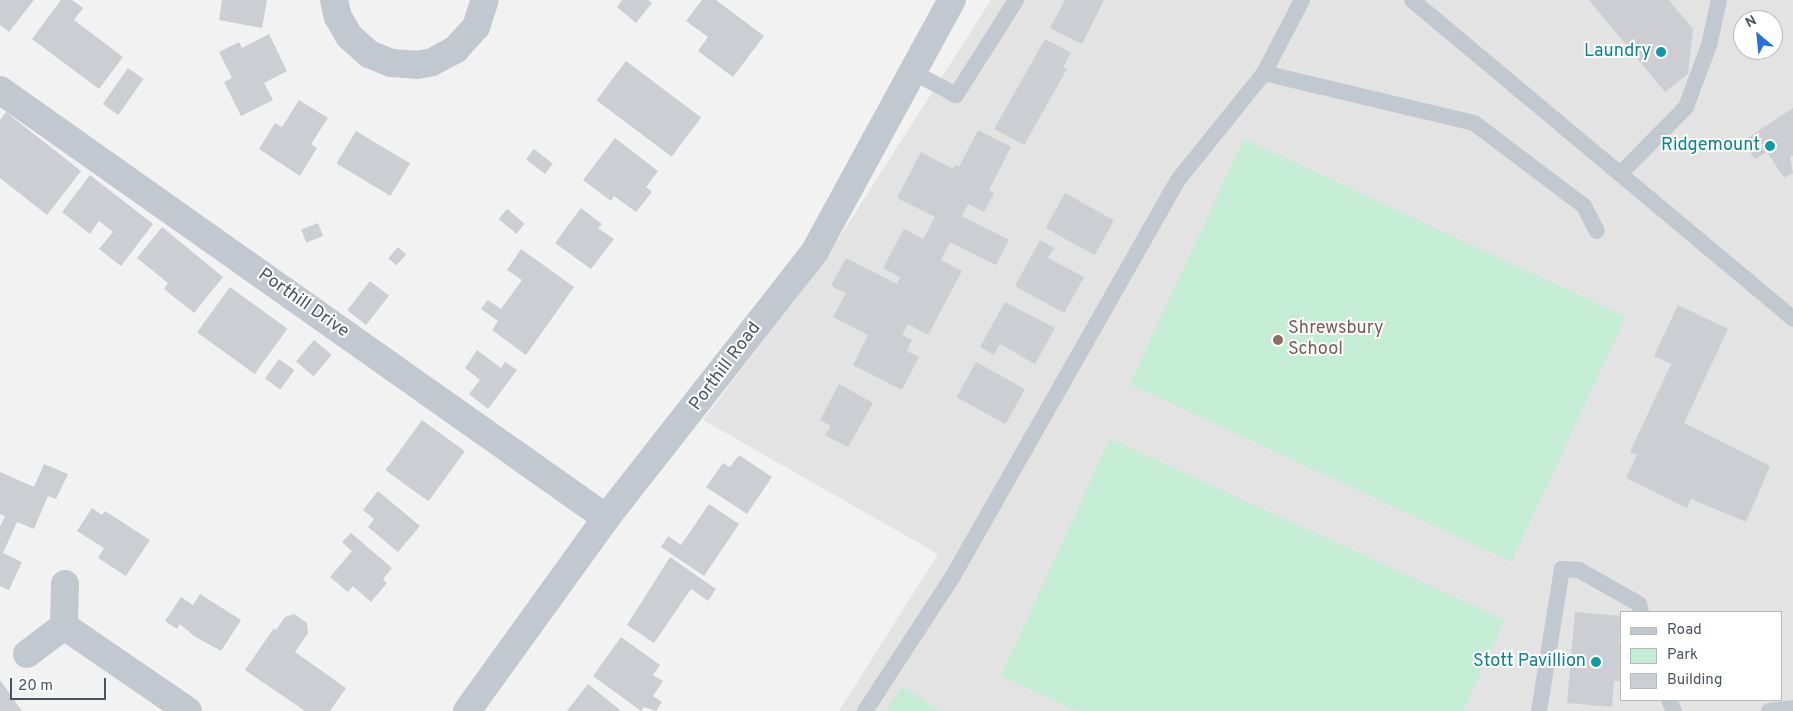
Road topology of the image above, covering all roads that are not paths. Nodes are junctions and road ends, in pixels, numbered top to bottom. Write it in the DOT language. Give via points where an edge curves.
graph roads {
  1 [pos="334,0"];
  2 [pos="485,0"];
  3 [pos="952,0"];
  4 [pos="1016,0"];
  5 [pos="1302,0"];
  6 [pos="1412,0"];
  7 [pos="1719,0"];
  8 [pos="913,72"];
  9 [pos="1264,73"];
  10 [pos="0,90"];
  11 [pos="1620,174"];
  12 [pos="1597,231"];
  13 [pos="1793,318"];
  14 [pos="606,518"];
  15 [pos="64,584"];
  16 [pos="1641,611"];
  17 [pos="64,626"];
  18 [pos="27,654"];
  19 [pos="1793,708"];
  20 [pos="188,711"];
  21 [pos="467,711"];
  22 [pos="865,711"];
  23 [pos="1539,711"];
  24 [pos="1769,711"];
  1 -- 2 [label="street" via="338,17 349,36 369,54 391,62 417,65 432,62 456,49 476,27"];
  3 -- 8 [label="street, Porthill Road"];
  4 -- 8 [label="lane" via="956,95"];
  5 -- 9 [label="lane"];
  6 -- 11 [label="lane"];
  7 -- 11 [label="lane" via="1709,45 1686,107"];
  8 -- 14 [label="street, Porthill Road" via="815,251"];
  9 -- 12 [label="lane" via="1474,123 1584,206"];
  9 -- 22 [label="lane" via="1178,180 954,576"];
  10 -- 14 [label="street, Porthill Drive"];
  11 -- 13 [label="lane"];
  14 -- 21 [label="street, Porthill Road"];
  15 -- 17 [label="street"];
  16 -- 23 [label="lane" via="1639,604 1579,570 1562,569"];
  17 -- 18 [label="street"];
  17 -- 20 [label="street"];
  19 -- 24 [label="lane"];
}
